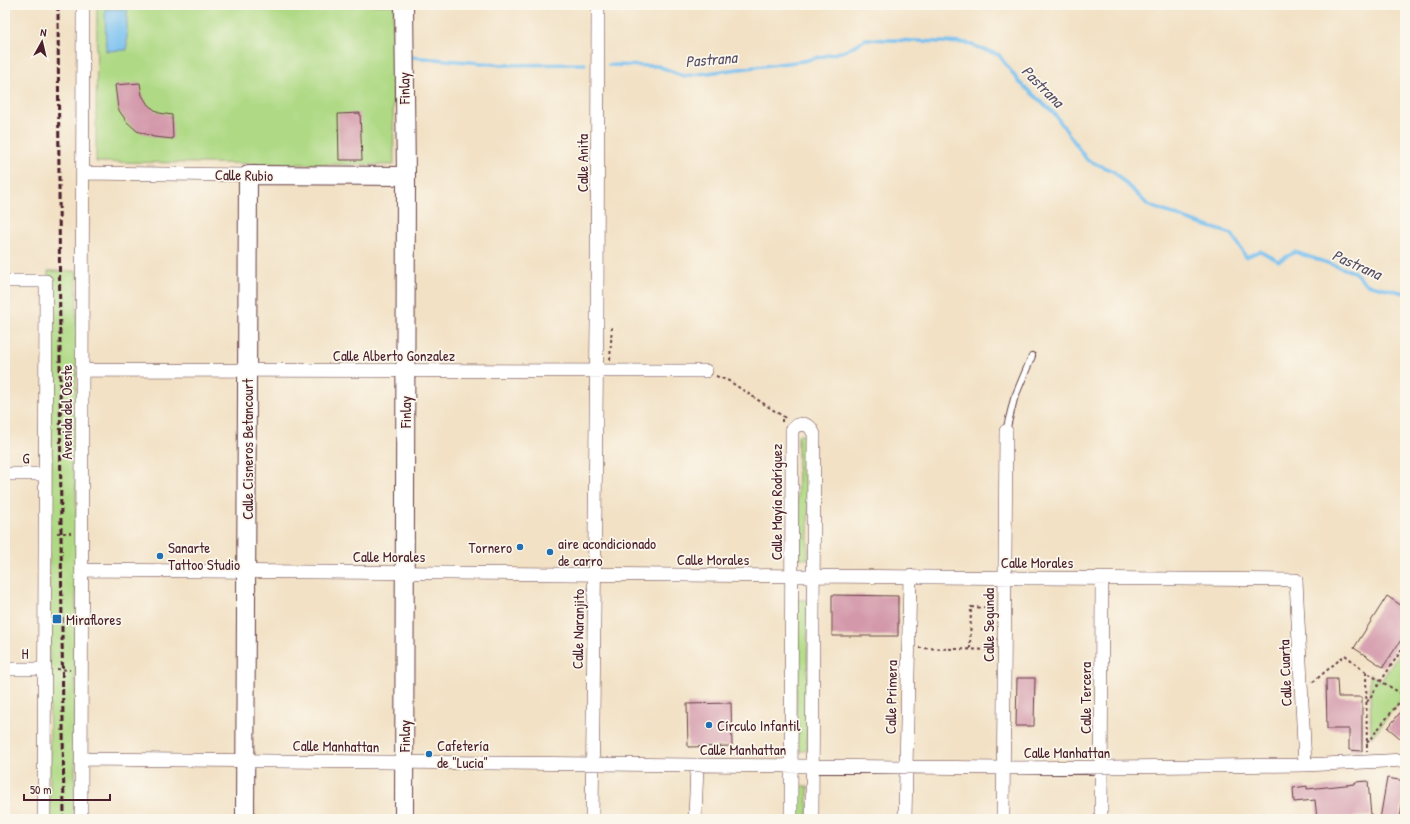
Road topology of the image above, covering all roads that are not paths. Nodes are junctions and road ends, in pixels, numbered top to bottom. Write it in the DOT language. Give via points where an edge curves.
graph roads {
  1 [pos="83,5"];
  2 [pos="404,5"];
  3 [pos="598,5"];
  4 [pos="82,173"];
  5 [pos="248,175"];
  6 [pos="406,176"];
  7 [pos="5,281"];
  8 [pos="597,320"];
  9 [pos="1032,356"];
  10 [pos="82,370"];
  11 [pos="247,370"];
  12 [pos="406,371"];
  13 [pos="597,371"];
  14 [pos="706,371"];
  15 [pos="1006,431"];
  16 [pos="5,474"];
  17 [pos="46,474"];
  18 [pos="82,570"];
  19 [pos="246,571"];
  20 [pos="405,572"];
  21 [pos="594,574"];
  22 [pos="792,576"];
  23 [pos="813,576"];
  24 [pos="910,576"];
  25 [pos="1004,577"];
  26 [pos="1102,578"];
  27 [pos="1296,580"];
  28 [pos="5,669"];
  29 [pos="45,669"];
  30 [pos="82,759"];
  31 [pos="1405,760"];
  32 [pos="246,761"];
  33 [pos="404,762"];
  34 [pos="592,764"];
  35 [pos="697,765"];
  36 [pos="812,765"];
  37 [pos="1305,765"];
  38 [pos="791,766"];
  39 [pos="906,767"];
  40 [pos="1003,768"];
  41 [pos="1101,768"];
  42 [pos="44,819"];
  43 [pos="81,819"];
  44 [pos="245,819"];
  45 [pos="404,819"];
  46 [pos="592,819"];
  47 [pos="695,819"];
  48 [pos="791,819"];
  49 [pos="812,819"];
  50 [pos="905,819"];
  51 [pos="1003,819"];
  52 [pos="1101,819"];
  1 -- 4 [label="street, Avenida del Oeste"];
  2 -- 6 [label="street, Finlay"];
  3 -- 8 [label="street, Calle Anita"];
  4 -- 5 [label="street, Calle Rubio"];
  4 -- 10 [label="street, Avenida del Oeste"];
  5 -- 6 [label="street, Calle Rubio"];
  5 -- 11 [label="street, Calle Cisneros Betancourt"];
  6 -- 12 [label="street, Finlay"];
  7 -- 17 [label="street, Avenida del Oeste" via="46,281"];
  8 -- 13 [label="street, Calle Naranjito"];
  9 -- 15 [label="lane" via="1014,399"];
  10 -- 11 [label="street, Calle Alberto Gonzalez"];
  10 -- 18 [label="street, Avenida del Oeste"];
  11 -- 12 [label="street, Calle Alberto Gonzalez"];
  11 -- 19 [label="street, Calle Cisneros Betancourt"];
  12 -- 13 [label="street, Calle Alberto Gonzalez"];
  12 -- 20 [label="street, Finlay"];
  13 -- 14 [label="street, Calle Alberto Gonzalez"];
  13 -- 21 [label="street, Calle Naranjito"];
  15 -- 25 [label="street, Calle Segunda"];
  16 -- 17 [label="street, G"];
  17 -- 29 [label="street, Avenida del Oeste"];
  18 -- 19 [label="street, Calle Morales"];
  18 -- 30 [label="street, Avenida del Oeste"];
  19 -- 20 [label="street, Calle Morales"];
  19 -- 32 [label="street, Calle Cisneros Betancourt"];
  20 -- 21 [label="street, Calle Morales"];
  20 -- 33 [label="street, Finlay"];
  21 -- 22 [label="street, Calle Morales"];
  21 -- 34 [label="street, Calle Naranjito"];
  22 -- 23 [label="street, Calle Morales"];
  22 -- 23 [label="street, Calle Mayía Rodríguez" via="792,430 797,425 804,424 810,427 814,434"];
  22 -- 38 [label="street, Calle Mayía Rodríguez"];
  23 -- 24 [label="street, Calle Morales"];
  23 -- 36 [label="street, Calle Mayía Rodríguez"];
  24 -- 25 [label="street, Calle Morales"];
  24 -- 39 [label="street, Calle Primera"];
  25 -- 26 [label="street, Calle Morales"];
  25 -- 40 [label="street, Calle Segunda"];
  26 -- 27 [label="street, Calle Morales"];
  26 -- 41 [label="street, Calle Tercera"];
  27 -- 37 [label="street, Calle Cuarta"];
  28 -- 29 [label="street, H"];
  29 -- 42 [label="street, Avenida del Oeste"];
  30 -- 32 [label="street, Calle Manhattan"];
  30 -- 43 [label="street, Avenida del Oeste"];
  31 -- 37 [label="street, Calle Manhattan"];
  32 -- 33 [label="street, Calle Manhattan"];
  32 -- 44 [label="street, Calle Cisneros Betancourt"];
  33 -- 34 [label="street, Calle Manhattan"];
  33 -- 45 [label="street, Finlay"];
  34 -- 35 [label="street, Calle Manhattan"];
  34 -- 46 [label="street, Calle Naranjito"];
  35 -- 38 [label="street, Calle Manhattan"];
  35 -- 47 [label="street"];
  36 -- 38 [label="street, Calle Manhattan"];
  36 -- 39 [label="street, Calle Manhattan"];
  36 -- 49 [label="street, Calle Mayía Rodríguez"];
  37 -- 41 [label="street, Calle Manhattan"];
  38 -- 48 [label="street, Calle Mayía Rodríguez"];
  39 -- 40 [label="street, Calle Manhattan"];
  39 -- 50 [label="street, Calle Primera"];
  40 -- 41 [label="street, Calle Manhattan"];
  40 -- 51 [label="street, Calle Segunda"];
  41 -- 52 [label="street, Calle Tercera"];
}
